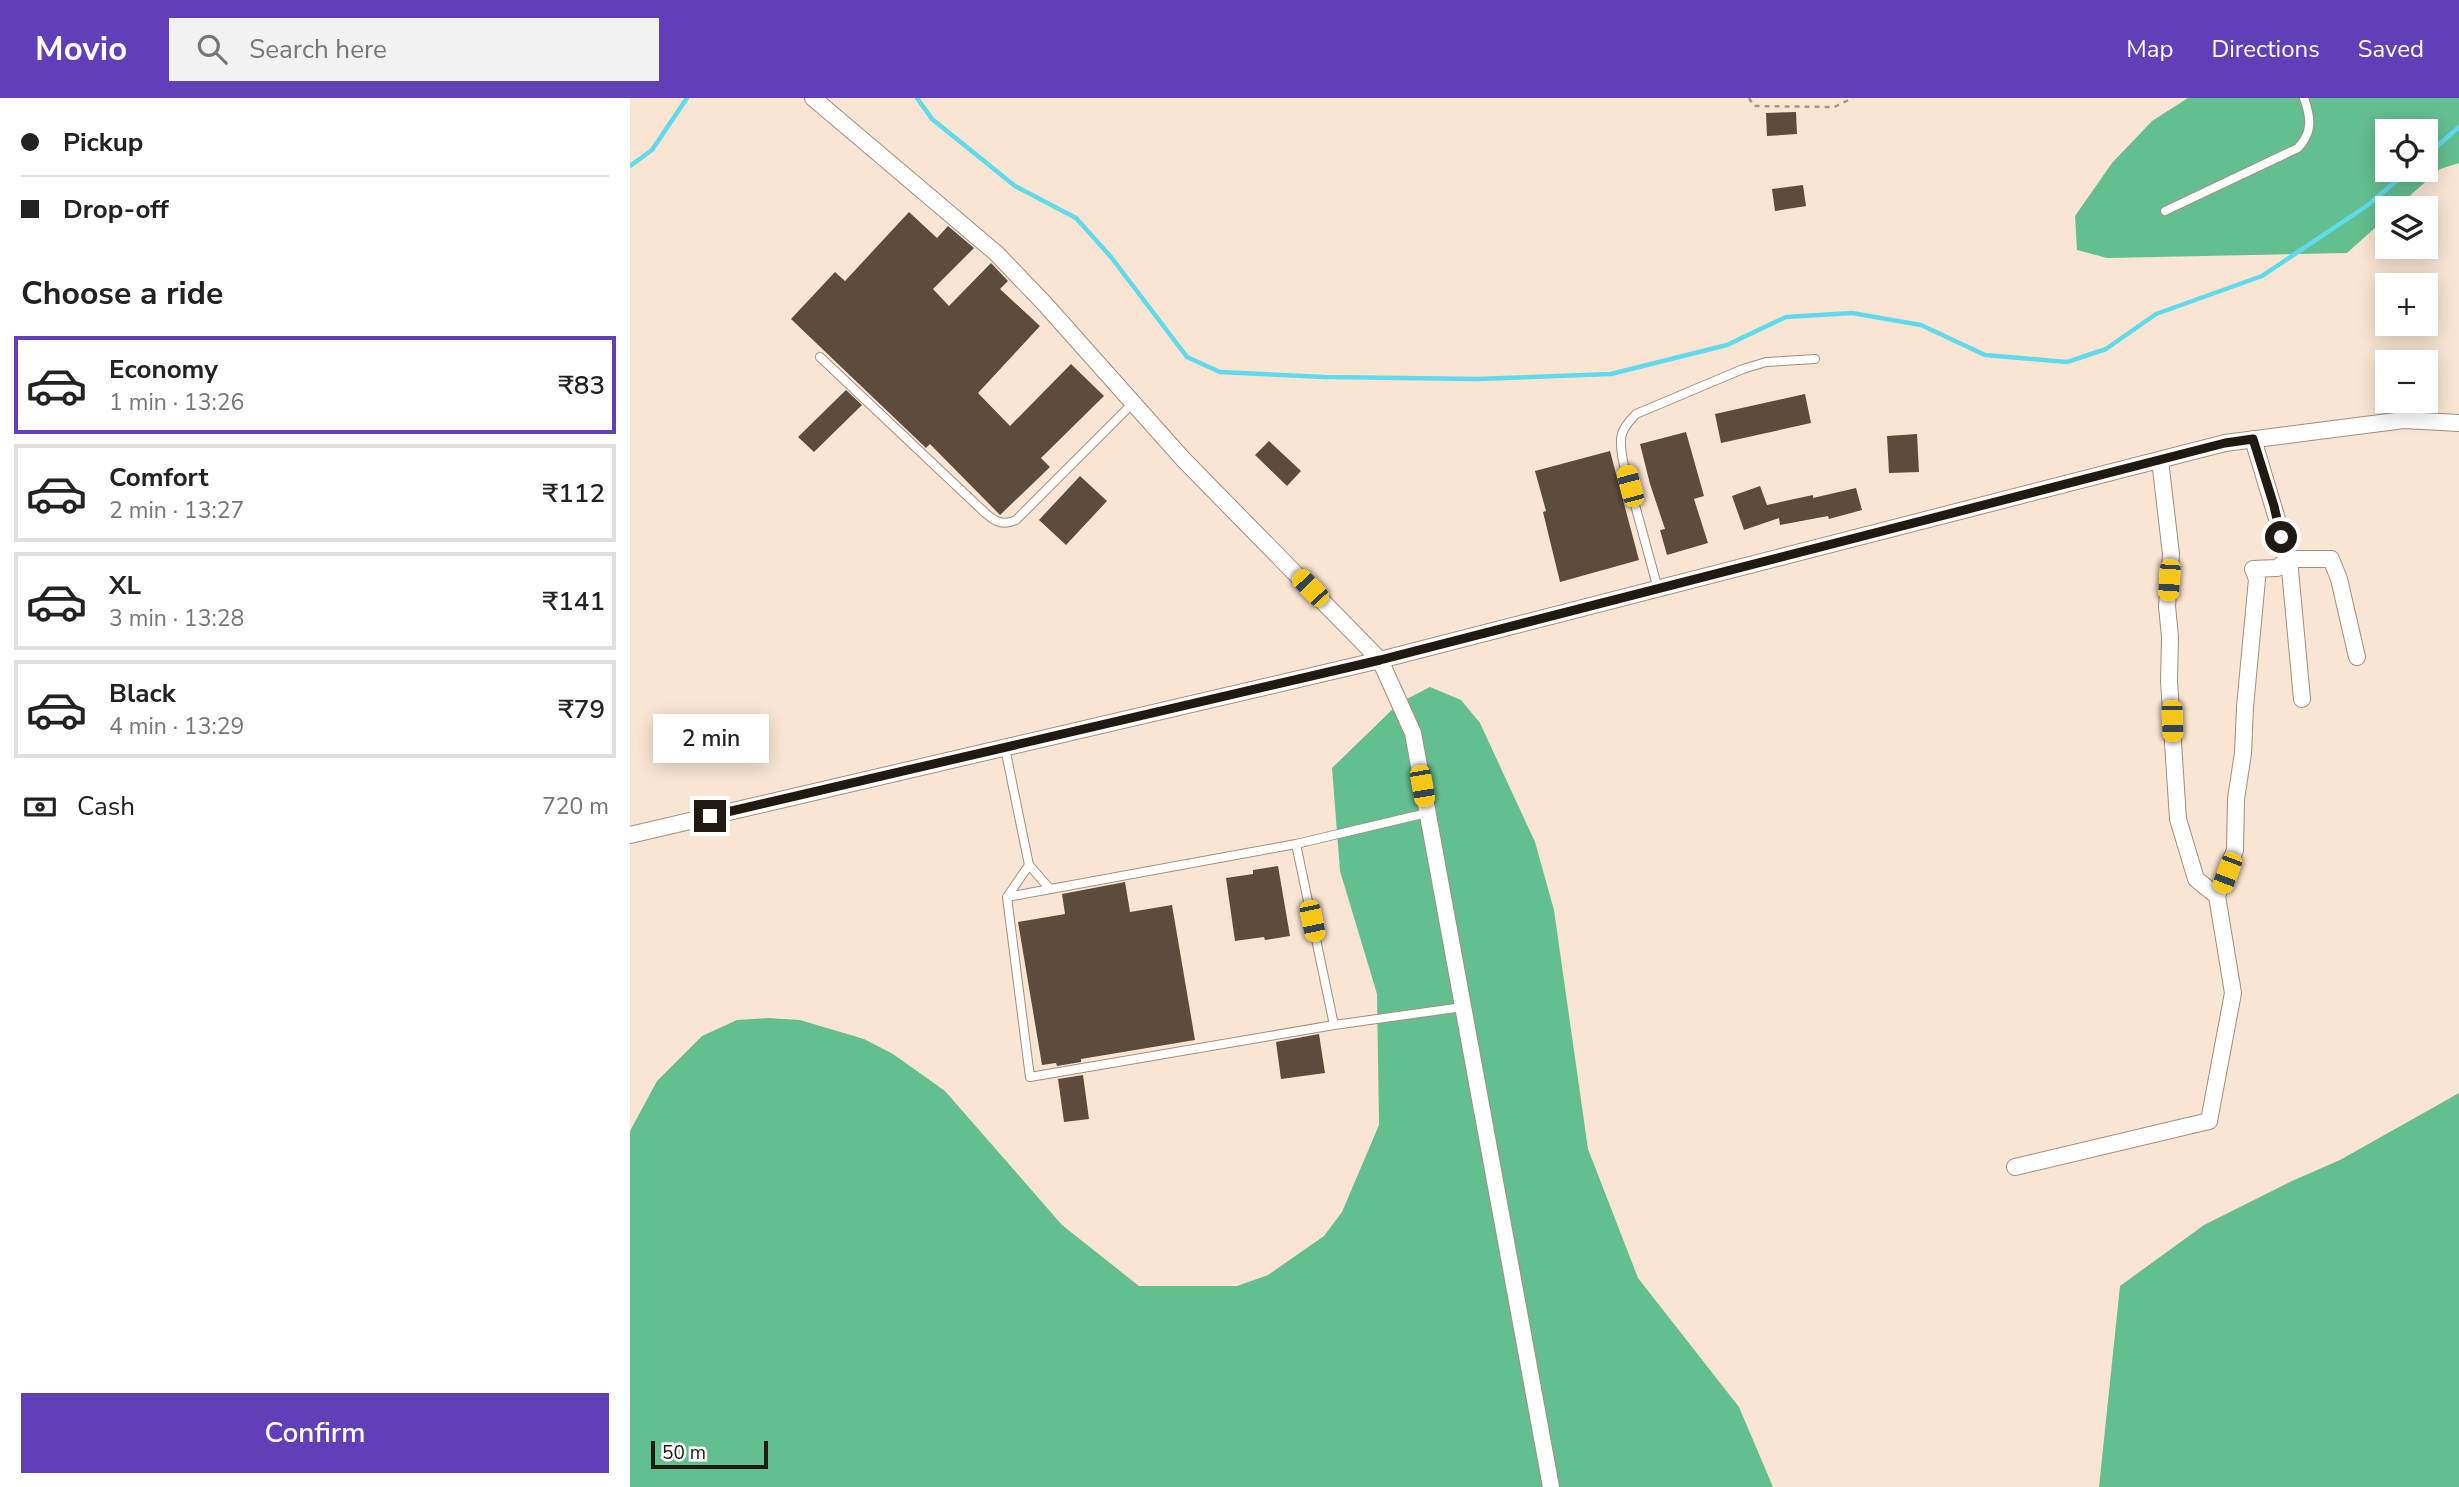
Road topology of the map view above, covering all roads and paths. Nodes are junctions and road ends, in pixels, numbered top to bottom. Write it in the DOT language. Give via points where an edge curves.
graph roads {
  1 [pos="813,98"];
  2 [pos="1749,98"];
  3 [pos="1853,98"];
  4 [pos="2304,98"];
  5 [pos="2165,211"];
  6 [pos="820,357"];
  7 [pos="1815,359"];
  8 [pos="1134,402"];
  9 [pos="2459,423"];
  10 [pos="2253,439"];
  11 [pos="2160,460"];
  12 [pos="2289,559"];
  13 [pos="1658,589"];
  14 [pos="2357,657"];
  15 [pos="1380,660"];
  16 [pos="2302,699"];
  17 [pos="1005,748"];
  18 [pos="1427,813"];
  19 [pos="630,835"];
  20 [pos="1296,844"];
  21 [pos="1030,864"];
  22 [pos="1050,889"];
  23 [pos="1007,897"];
  24 [pos="2217,897"];
  25 [pos="1463,1007"];
  26 [pos="1334,1025"];
  27 [pos="2015,1167"];
  28 [pos="1551,1487"];
  1 -- 8 [label="street" via="996,253"];
  2 -- 3 [label="path" via="1754,106 1834,107"];
  4 -- 5 [label="lane" via="2310,126 2308,137 2298,148"];
  6 -- 8 [label="lane" via="1002,524 1016,520"];
  7 -- 13 [label="lane" via="1766,362 1743,369 1636,414 1623,427 1623,461"];
  8 -- 15 [label="street" via="1183,459"];
  9 -- 10 [label="street" via="2404,420"];
  10 -- 11 [label="street"];
  10 -- 12 [label="street"];
  11 -- 13 [label="street"];
  11 -- 24 [label="street" via="2171,554 2167,606 2178,819 2196,879"];
  12 -- 14 [label="street" via="2331,559"];
  12 -- 16 [label="street"];
  12 -- 24 [label="street" via="2277,568 2253,569 2257,579 2235,850"];
  13 -- 15 [label="street"];
  15 -- 17 [label="street"];
  15 -- 18 [label="street" via="1413,733"];
  17 -- 19 [label="street"];
  17 -- 21 [label="lane"];
  18 -- 20 [label="lane"];
  18 -- 25 [label="street"];
  20 -- 22 [label="lane"];
  20 -- 26 [label="lane"];
  21 -- 22 [label="lane"];
  21 -- 23 [label="lane"];
  22 -- 23 [label="lane"];
  23 -- 26 [label="lane" via="1030,1077"];
  24 -- 27 [label="street" via="2232,993 2209,1121"];
  25 -- 26 [label="lane"];
  25 -- 28 [label="street"];
}
